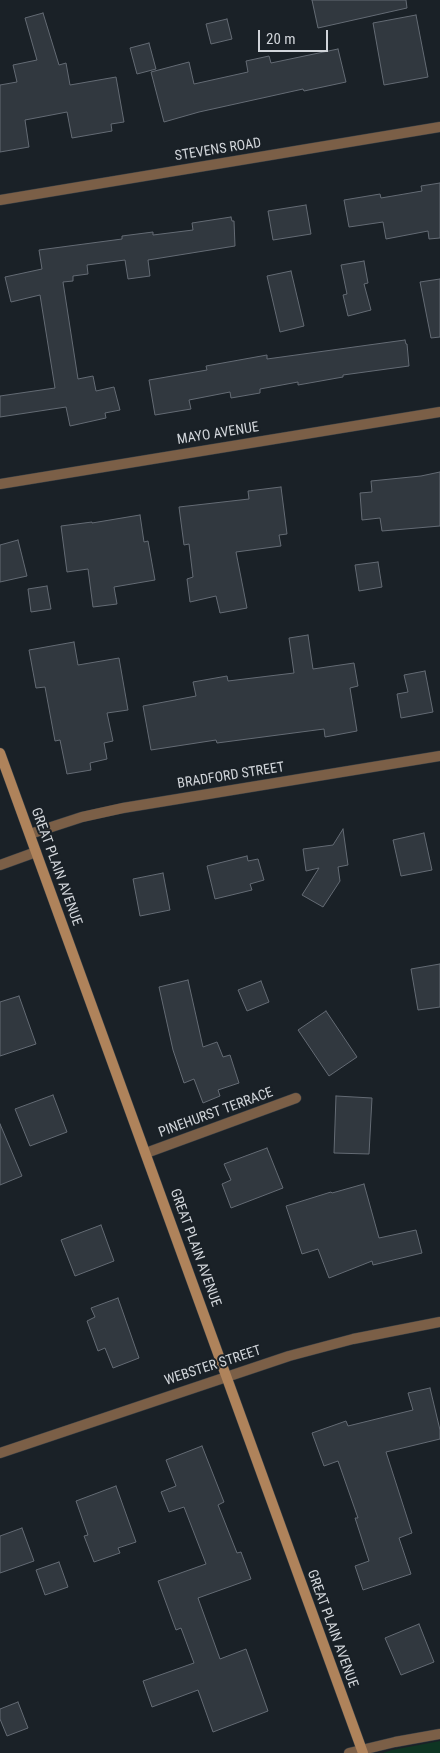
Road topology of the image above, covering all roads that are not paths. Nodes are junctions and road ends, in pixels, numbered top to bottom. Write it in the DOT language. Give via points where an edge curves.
graph roads {
  1 [pos="440,127"];
  2 [pos="0,200"];
  3 [pos="440,412"];
  4 [pos="0,484"];
  5 [pos="0,753"];
  6 [pos="440,756"];
  7 [pos="30,834"];
  8 [pos="36,852"];
  9 [pos="0,865"];
  10 [pos="296,1098"];
  11 [pos="146,1153"];
  12 [pos="440,1322"];
  13 [pos="226,1376"];
  14 [pos="0,1453"];
  15 [pos="440,1734"];
  16 [pos="362,1751"];
  17 [pos="349,1753"];
  1 -- 2 [label="street, STEVENS ROAD"];
  3 -- 4 [label="street, MAYO AVENUE"];
  5 -- 7 [label="main road, GREAT PLAIN AVENUE"];
  6 -- 7 [label="street, BRADFORD STREET" via="123,808"];
  7 -- 8 [label="main road, GREAT PLAIN AVENUE"];
  8 -- 9 [label="street"];
  8 -- 11 [label="main road, GREAT PLAIN AVENUE"];
  10 -- 11 [label="street, PINEHURST TERRACE"];
  11 -- 13 [label="main road, GREAT PLAIN AVENUE"];
  12 -- 13 [label="street, WEBSTER STREET" via="319,1348"];
  13 -- 14 [label="street, WEBSTER STREET"];
  13 -- 16 [label="main road, GREAT PLAIN AVENUE"];
  15 -- 16 [label="street"];
  16 -- 17 [label="street"];
}
